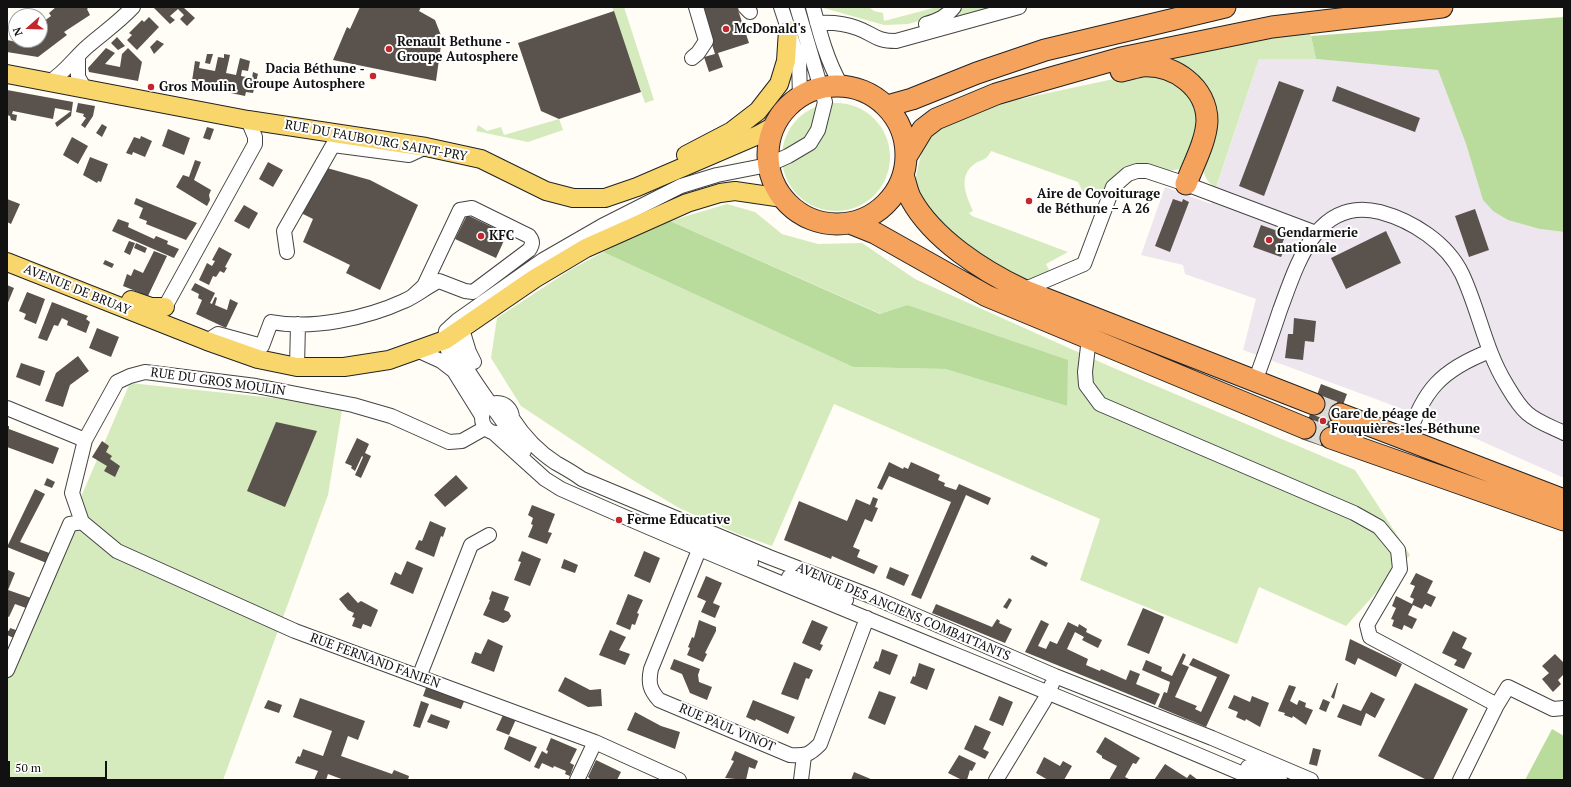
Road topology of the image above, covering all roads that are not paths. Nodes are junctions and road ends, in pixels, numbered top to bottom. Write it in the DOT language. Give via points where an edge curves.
graph roads {
  1 [pos="133,7"];
  2 [pos="696,7"];
  3 [pos="781,7"];
  4 [pos="797,7"];
  5 [pos="813,7"];
  6 [pos="954,7"];
  7 [pos="1019,7"];
  8 [pos="1225,7"];
  9 [pos="1442,7"];
  10 [pos="817,22"];
  11 [pos="788,30"];
  12 [pos="896,41"];
  13 [pos="78,57"];
  14 [pos="692,58"];
  15 [pos="7,74"];
  16 [pos="1040,81"];
  17 [pos="49,82"];
  18 [pos="831,86"];
  19 [pos="85,89"];
  20 [pos="800,96"];
  21 [pos="887,106"];
  22 [pos="248,120"];
  23 [pos="774,126"];
  24 [pos="426,147"];
  25 [pos="768,165"];
  26 [pos="905,167"];
  27 [pos="652,181"];
  28 [pos="1186,184"];
  29 [pos="783,198"];
  30 [pos="850,223"];
  31 [pos="1316,232"];
  32 [pos="287,252"];
  33 [pos="7,262"];
  34 [pos="31,271"];
  35 [pos="1023,290"];
  36 [pos="412,297"];
  37 [pos="165,307"];
  38 [pos="298,324"];
  39 [pos="453,333"];
  40 [pos="1089,338"];
  41 [pos="207,341"];
  42 [pos="419,350"];
  43 [pos="1490,351"];
  44 [pos="297,367"];
  45 [pos="454,371"];
  46 [pos="1255,381"];
  47 [pos="495,404"];
  48 [pos="1314,404"];
  49 [pos="7,408"];
  50 [pos="1340,414"];
  51 [pos="510,424"];
  52 [pos="487,426"];
  53 [pos="1305,428"];
  54 [pos="1564,433"];
  55 [pos="1331,438"];
  56 [pos="84,440"];
  57 [pos="1407,440"];
  58 [pos="1564,500"];
  59 [pos="1564,520"];
  60 [pos="82,522"];
  61 [pos="489,535"];
  62 [pos="699,550"];
  63 [pos="867,618"];
  64 [pos="7,670"];
  65 [pos="1055,676"];
  66 [pos="419,677"];
  67 [pos="1049,692"];
  68 [pos="1076,704"];
  69 [pos="1497,705"];
  70 [pos="1564,708"];
  71 [pos="595,742"];
  72 [pos="804,756"];
  73 [pos="577,780"];
  74 [pos="679,780"];
  75 [pos="801,780"];
  76 [pos="996,780"];
  77 [pos="1257,780"];
  78 [pos="1280,780"];
  79 [pos="1311,780"];
  80 [pos="1460,780"];
  1 -- 13 [label="street"];
  2 -- 14 [label="street" via="706,41"];
  3 -- 11 [label="street"];
  4 -- 18 [label="street"];
  5 -- 10 [label="street"];
  6 -- 12 [label="street" via="941,20 909,28"];
  7 -- 12 [label="street"];
  8 -- 21 [label="highway" via="1045,50"];
  9 -- 16 [label="highway" via="1272,27 1121,58"];
  10 -- 12 [label="street" via="833,22 858,28 882,41"];
  10 -- 18 [label="street" via="833,71"];
  11 -- 20 [label="street" via="799,62"];
  11 -- 27 [label="main road" via="786,61 779,84 758,111 732,131 680,158"];
  13 -- 17 [label="street" via="62,74"];
  13 -- 19 [label="street" via="78,78"];
  15 -- 17 [label="main road, RUE DU FAUBOURG SAINT-PRY"];
  16 -- 26 [label="highway" via="996,94 936,119 923,129"];
  16 -- 28 [label="highway" via="1104,75 1142,66 1172,71 1189,81 1203,100 1207,122"];
  17 -- 19 [label="main road, RUE DU FAUBOURG SAINT-PRY"];
  18 -- 20 [label="highway"];
  18 -- 21 [label="highway" via="858,88"];
  18 -- 25 [label="street" via="818,130 810,143"];
  19 -- 22 [label="main road, RUE DU FAUBOURG SAINT-PRY"];
  20 -- 23 [label="highway" via="784,111"];
  21 -- 26 [label="highway" via="898,121 902,133"];
  22 -- 24 [label="main road, RUE DU FAUBOURG SAINT-PRY"];
  22 -- 37 [label="street" via="255,144"];
  23 -- 25 [label="highway"];
  23 -- 27 [label="main road, RUE DU FAUBOURG SAINT-PRY"];
  24 -- 27 [label="main road, RUE DU FAUBOURG SAINT-PRY" via="481,159 546,191 573,198 605,198"];
  24 -- 32 [label="street" via="409,155 333,145 284,231"];
  25 -- 29 [label="highway"];
  25 -- 39 [label="street" via="717,175 681,186 602,226 543,260"];
  26 -- 30 [label="highway" via="895,193 883,207 868,217"];
  26 -- 35 [label="highway" via="910,198 939,234 976,264"];
  28 -- 31 [label="street"];
  28 -- 35 [label="street" via="1147,171 1128,174 1113,187 1084,264"];
  29 -- 30 [label="highway" via="797,211 813,220 831,224"];
  29 -- 39 [label="main road, AVENUE DE BRUAY" via="735,191 687,203 586,248"];
  30 -- 40 [label="highway" via="875,233 987,296"];
  31 -- 43 [label="street" via="1339,215 1362,209 1391,215 1422,231 1443,247 1462,275"];
  31 -- 46 [label="street" via="1298,263"];
  33 -- 34 [label="main road, AVENUE DE BRUAY"];
  34 -- 37 [label="main road" via="44,268 94,284 151,307"];
  34 -- 41 [label="main road, AVENUE DE BRUAY"];
  35 -- 46 [label="highway"];
  36 -- 36 [label="street" via="438,281 473,292 529,250 533,245 532,240 529,236 472,208 460,210 424,286"];
  36 -- 38 [label="street" via="359,317"];
  38 -- 41 [label="street" via="271,322 262,346 218,334"];
  38 -- 44 [label="street"];
  39 -- 42 [label="main road, AVENUE DE BRUAY"];
  39 -- 45 [label="street"];
  39 -- 47 [label="street" via="469,352"];
  40 -- 53 [label="highway"];
  40 -- 69 [label="street" via="1086,385 1100,404 1354,513 1379,528 1398,550 1400,569 1367,625 1370,637"];
  41 -- 44 [label="main road, AVENUE DE BRUAY" via="258,359"];
  42 -- 44 [label="main road, AVENUE DE BRUAY" via="368,364"];
  42 -- 45 [label="street, AVENUE DES ANCIENS COMBATTANTS"];
  43 -- 54 [label="street" via="1499,373 1527,414"];
  43 -- 57 [label="street" via="1454,367 1429,391 1416,413"];
  45 -- 52 [label="street, AVENUE DES ANCIENS COMBATTANTS"];
  46 -- 48 [label="highway"];
  47 -- 51 [label="street" via="509,409"];
  47 -- 52 [label="street" via="484,409"];
  49 -- 56 [label="street"];
  50 -- 57 [label="highway"];
  51 -- 52 [label="street" via="502,433"];
  51 -- 65 [label="street" via="513,439 542,467 582,492 1008,667 1034,668"];
  52 -- 56 [label="street, RUE DU GROS MOULIN" via="462,441 449,442 391,416 353,405 256,386 145,372 117,382"];
  52 -- 62 [label="street, AVENUE DES ANCIENS COMBATTANTS" via="534,470 561,489"];
  55 -- 59 [label="highway"];
  56 -- 60 [label="street, RUE DU GROS MOULIN" via="72,493"];
  57 -- 58 [label="highway"];
  60 -- 64 [label="street" via="70,524"];
  60 -- 66 [label="street, RUE FERNAND FANIEN" via="117,551 296,632"];
  61 -- 66 [label="street" via="471,545"];
  62 -- 63 [label="street, AVENUE DES ANCIENS COMBATTANTS"];
  62 -- 72 [label="street, RUE PAUL VINOT" via="651,669 649,680 652,692 659,700 790,755"];
  63 -- 67 [label="street, AVENUE DES ANCIENS COMBATTANTS"];
  63 -- 72 [label="street" via="820,744"];
  65 -- 67 [label="street"];
  65 -- 79 [label="street"];
  66 -- 71 [label="street, RUE FERNAND FANIEN"];
  67 -- 68 [label="street, AVENUE DES ANCIENS COMBATTANTS"];
  67 -- 76 [label="street"];
  68 -- 77 [label="street, AVENUE DES ANCIENS COMBATTANTS"];
  68 -- 78 [label="street" via="1086,700"];
  69 -- 70 [label="street" via="1508,687 1553,709"];
  69 -- 80 [label="street"];
  71 -- 73 [label="street"];
  71 -- 74 [label="street, RUE FERNAND FANIEN"];
  72 -- 75 [label="street"];
}
